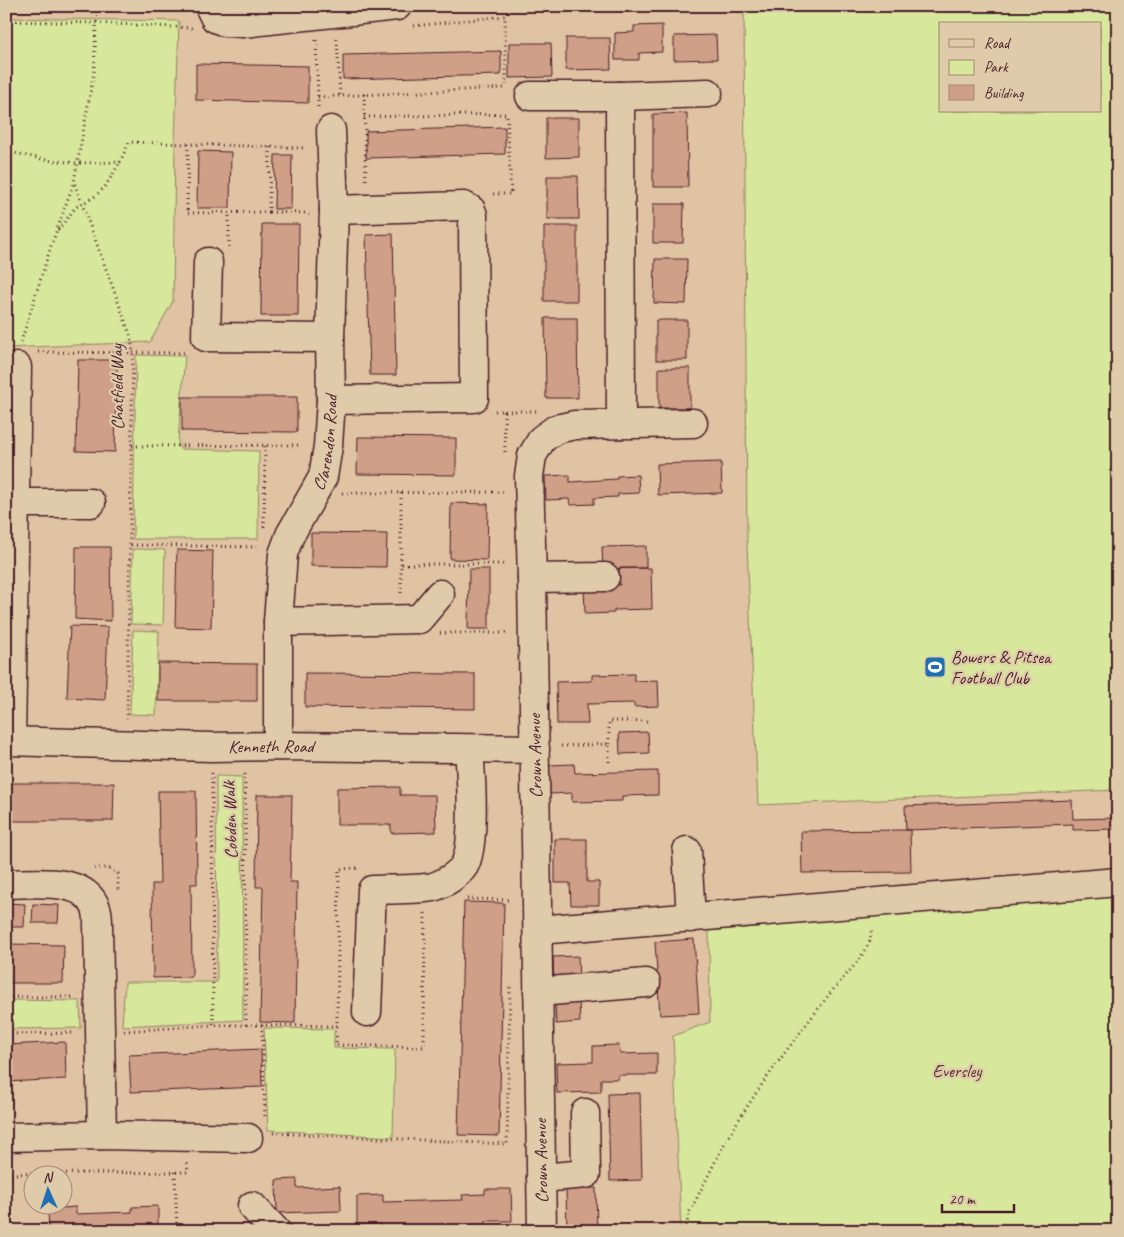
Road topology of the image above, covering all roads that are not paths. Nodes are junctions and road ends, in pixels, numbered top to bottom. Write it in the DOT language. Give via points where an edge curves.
graph roads {
  1 [pos="204,17"];
  2 [pos="402,17"];
  3 [pos="708,93"];
  4 [pos="530,96"];
  5 [pos="620,96"];
  6 [pos="322,134"];
  7 [pos="323,213"];
  8 [pos="218,258"];
  9 [pos="330,338"];
  10 [pos="18,359"];
  11 [pos="332,400"];
  12 [pos="693,423"];
  13 [pos="621,424"];
  14 [pos="14,503"];
  15 [pos="91,503"];
  16 [pos="605,577"];
  17 [pos="532,578"];
  18 [pos="440,594"];
  19 [pos="278,622"];
  20 [pos="9,741"];
  21 [pos="278,746"];
  22 [pos="546,748"];
  23 [pos="469,749"];
  24 [pos="687,851"];
  25 [pos="1118,882"];
  26 [pos="6,884"];
  27 [pos="691,918"];
  28 [pos="538,930"];
  29 [pos="646,983"];
  30 [pos="538,992"];
  31 [pos="366,1012"];
  32 [pos="585,1113"];
  33 [pos="260,1132"];
  34 [pos="102,1135"];
  35 [pos="6,1137"];
  36 [pos="541,1178"];
  37 [pos="252,1206"];
  38 [pos="276,1231"];
  39 [pos="542,1231"];
  1 -- 2 [label="street" via="243,23"];
  3 -- 5 [label="street"];
  4 -- 5 [label="street"];
  5 -- 13 [label="street"];
  6 -- 7 [label="street, Clarendon Road"];
  7 -- 9 [label="street, Clarendon Road"];
  7 -- 11 [label="street" via="464,206 471,210 473,216 474,398"];
  8 -- 9 [label="street" via="206,337"];
  9 -- 11 [label="street, Clarendon Road"];
  10 -- 14 [label="street"];
  11 -- 19 [label="street, Clarendon Road" via="323,477 290,535 283,554"];
  12 -- 13 [label="street, Crown Avenue"];
  13 -- 17 [label="street, Crown Avenue" via="575,425 556,429 542,439 532,456 529,476"];
  14 -- 15 [label="street"];
  14 -- 20 [label="street"];
  16 -- 17 [label="street"];
  17 -- 22 [label="street, Crown Avenue"];
  18 -- 19 [label="street" via="419,619"];
  19 -- 21 [label="street, Clarendon Road"];
  20 -- 21 [label="street, Kenneth Road" via="138,746"];
  21 -- 23 [label="street, Kenneth Road"];
  22 -- 23 [label="street, Kenneth Road"];
  22 -- 28 [label="street, Crown Avenue"];
  23 -- 31 [label="street" via="472,787 470,845 464,866 451,879 433,887 372,890"];
  24 -- 27 [label="street"];
  25 -- 27 [label="street"];
  26 -- 34 [label="street" via="65,884 90,897 97,909"];
  27 -- 28 [label="street"];
  28 -- 30 [label="street, Crown Avenue"];
  29 -- 30 [label="street"];
  30 -- 36 [label="street, Crown Avenue"];
  32 -- 36 [label="street" via="586,1174"];
  33 -- 34 [label="street"];
  34 -- 35 [label="street"];
  36 -- 39 [label="street, Crown Avenue"];
  37 -- 38 [label="street"];
}
